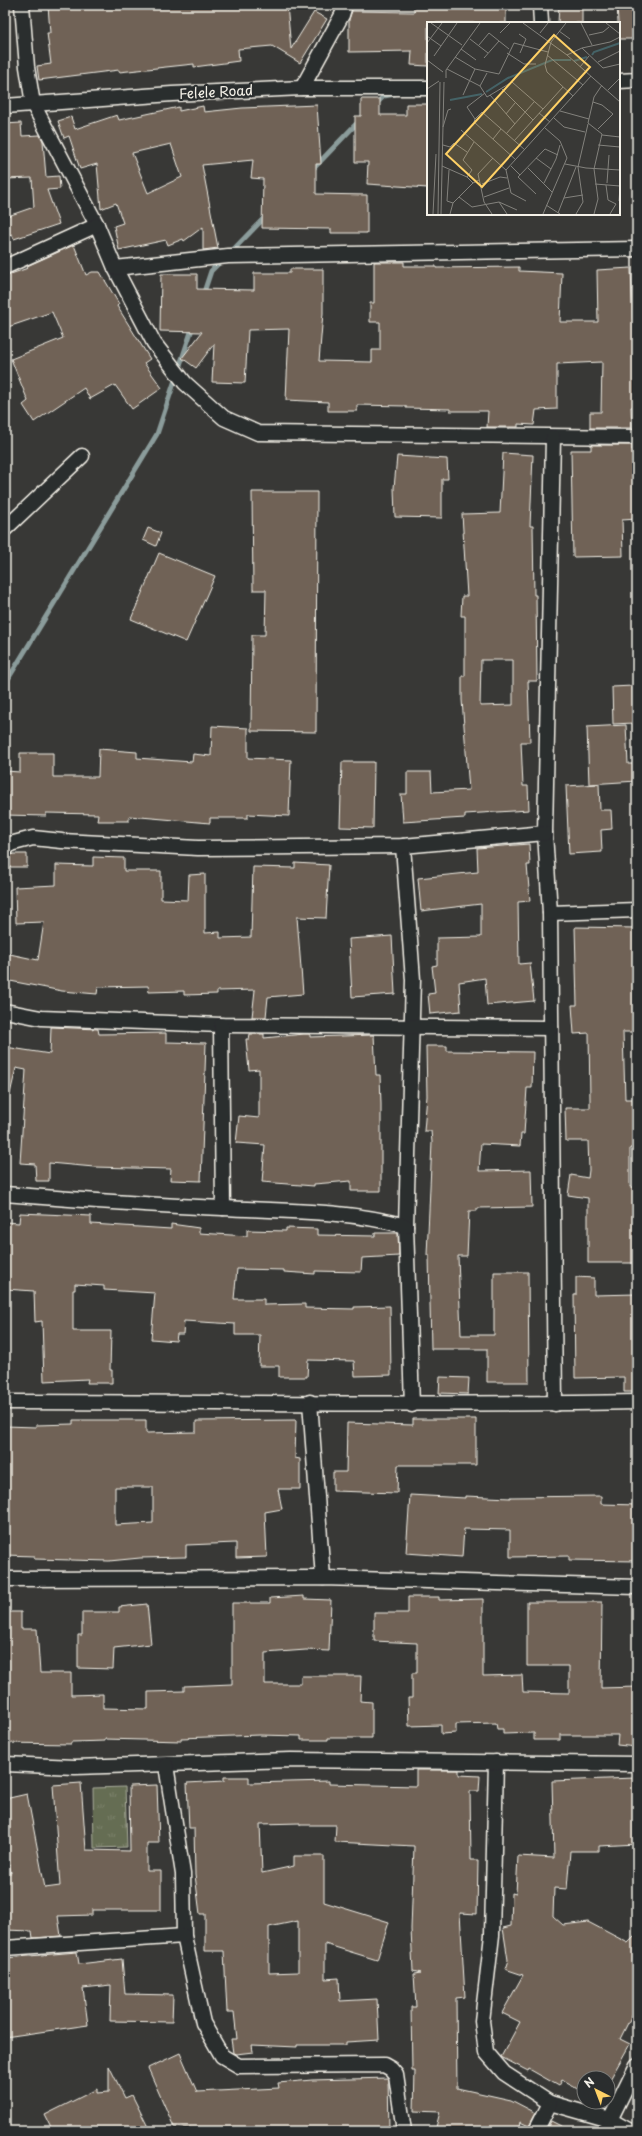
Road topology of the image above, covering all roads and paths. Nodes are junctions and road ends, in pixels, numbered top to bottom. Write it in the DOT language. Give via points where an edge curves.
graph roads {
  1 [pos="22,5"];
  2 [pos="345,5"];
  3 [pos="540,5"];
  4 [pos="541,22"];
  5 [pos="637,80"];
  6 [pos="620,81"];
  7 [pos="302,88"];
  8 [pos="427,88"];
  9 [pos="33,104"];
  10 [pos="5,106"];
  11 [pos="97,225"];
  12 [pos="637,249"];
  13 [pos="5,267"];
  14 [pos="115,268"];
  15 [pos="553,437"];
  16 [pos="637,437"];
  17 [pos="82,456"];
  18 [pos="5,529"];
  19 [pos="545,832"];
  20 [pos="403,846"];
  21 [pos="5,850"];
  22 [pos="637,910"];
  23 [pos="550,913"];
  24 [pos="5,1011"];
  25 [pos="221,1025"];
  26 [pos="413,1026"];
  27 [pos="551,1028"];
  28 [pos="5,1194"];
  29 [pos="223,1208"];
  30 [pos="406,1226"];
  31 [pos="5,1402"];
  32 [pos="310,1402"];
  33 [pos="637,1402"];
  34 [pos="556,1404"];
  35 [pos="412,1405"];
  36 [pos="323,1578"];
  37 [pos="5,1579"];
  38 [pos="637,1587"];
  39 [pos="496,1762"];
  40 [pos="5,1764"];
  41 [pos="637,1764"];
  42 [pos="166,1765"];
  43 [pos="184,1936"];
  44 [pos="5,1948"];
  45 [pos="637,2065"];
  46 [pos="550,2103"];
  47 [pos="610,2120"];
  48 [pos="404,2131"];
  49 [pos="536,2131"];
  50 [pos="630,2131"];
  1 -- 9 [label="street" via="26,67"];
  2 -- 7 [label="street"];
  3 -- 4 [label="street"];
  5 -- 6 [label="street"];
  7 -- 8 [label="street, Felele Road"];
  7 -- 9 [label="street, Felele Road"];
  9 -- 10 [label="street, Felele Road"];
  9 -- 11 [label="street"];
  11 -- 13 [label="street"];
  11 -- 14 [label="street"];
  12 -- 14 [label="street" via="228,256"];
  14 -- 15 [label="street" via="154,343 185,383 224,418 258,433"];
  15 -- 16 [label="street"];
  15 -- 19 [label="street"];
  17 -- 18 [label="street"];
  19 -- 20 [label="street"];
  19 -- 23 [label="street"];
  20 -- 21 [label="street" via="198,848 33,838 10,844"];
  20 -- 26 [label="street" via="413,980"];
  22 -- 23 [label="street"];
  23 -- 27 [label="street"];
  24 -- 25 [label="street" via="41,1018"];
  25 -- 26 [label="street"];
  25 -- 29 [label="street"];
  26 -- 27 [label="street"];
  26 -- 30 [label="street"];
  27 -- 34 [label="street"];
  28 -- 29 [label="street"];
  29 -- 30 [label="street" via="346,1215"];
  30 -- 35 [label="street"];
  31 -- 32 [label="street"];
  32 -- 35 [label="street"];
  32 -- 36 [label="street"];
  33 -- 34 [label="street"];
  34 -- 35 [label="street"];
  36 -- 37 [label="street"];
  36 -- 38 [label="street"];
  39 -- 41 [label="street"];
  39 -- 42 [label="street" via="290,1760"];
  39 -- 46 [label="street" via="492,1935 482,2020 486,2052 504,2073"];
  40 -- 42 [label="street" via="75,1767"];
  42 -- 43 [label="street" via="183,1874"];
  43 -- 44 [label="street"];
  43 -- 48 [label="street" via="203,2023 222,2056 238,2066 384,2065 396,2075"];
  45 -- 47 [label="street"];
  46 -- 47 [label="street"];
  46 -- 49 [label="street"];
  47 -- 50 [label="street"];
}
